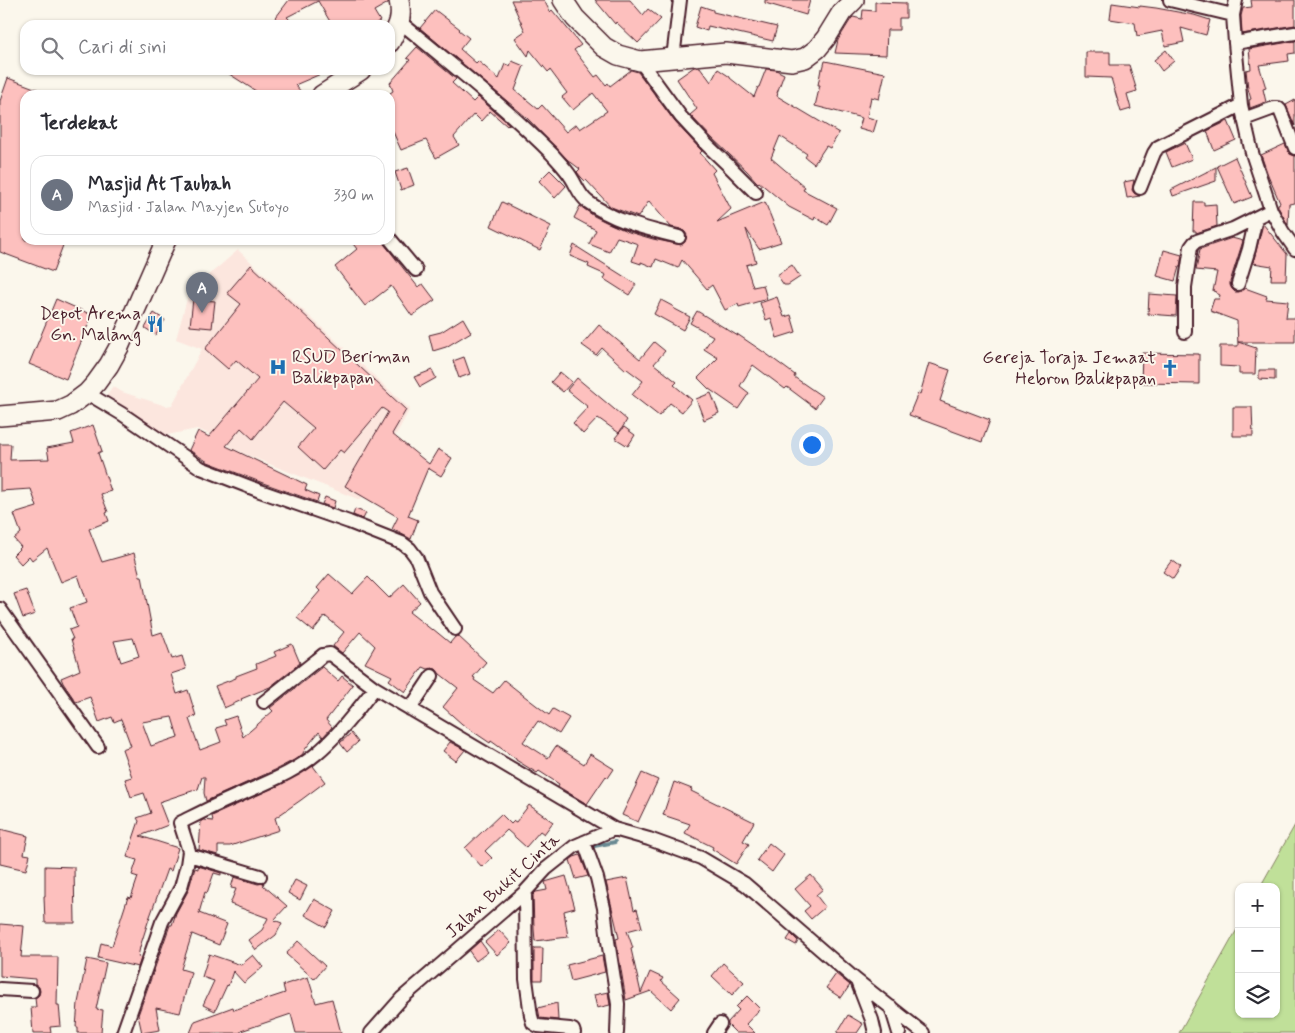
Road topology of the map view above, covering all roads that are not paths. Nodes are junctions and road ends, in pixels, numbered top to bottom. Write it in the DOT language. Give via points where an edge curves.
graph roads {
  1 [pos="399,0"];
  2 [pos="563,0"];
  3 [pos="680,0"];
  4 [pos="839,0"];
  5 [pos="854,0"];
  6 [pos="1170,0"];
  7 [pos="1236,0"];
  8 [pos="1233,15"];
  9 [pos="400,22"];
  10 [pos="395,32"];
  11 [pos="1295,33"];
  12 [pos="1235,43"];
  13 [pos="768,57"];
  14 [pos="673,58"];
  15 [pos="640,61"];
  16 [pos="354,75"];
  17 [pos="331,90"];
  18 [pos="1241,105"];
  19 [pos="1244,119"];
  20 [pos="1295,148"];
  21 [pos="1140,188"];
  22 [pos="756,193"];
  23 [pos="1271,210"];
  24 [pos="1256,218"];
  25 [pos="680,236"];
  26 [pos="164,245"];
  27 [pos="395,245"];
  28 [pos="1295,249"];
  29 [pos="416,270"];
  30 [pos="1238,284"];
  31 [pos="1185,332"];
  32 [pos="87,393"];
  33 [pos="0,416"];
  34 [pos="0,609"];
  35 [pos="456,629"];
  36 [pos="432,676"];
  37 [pos="375,688"];
  38 [pos="264,702"];
  39 [pos="410,709"];
  40 [pos="98,747"];
  41 [pos="614,829"];
  42 [pos="584,842"];
  43 [pos="189,855"];
  44 [pos="260,876"];
  45 [pos="525,892"];
  46 [pos="856,980"];
  47 [pos="0,989"];
  48 [pos="32,991"];
  49 [pos="891,1007"];
  50 [pos="123,1033"];
  51 [pos="371,1033"];
  52 [pos="574,1033"];
  53 [pos="617,1033"];
  54 [pos="875,1033"];
  55 [pos="899,1033"];
  56 [pos="922,1033"];
  1 -- 9 [label="main road"];
  2 -- 15 [label="main road" via="574,18 604,47 618,56"];
  3 -- 14 [label="street"];
  4 -- 13 [label="main road" via="809,44"];
  5 -- 13 [label="main road" via="842,12 826,38 805,58 792,61"];
  6 -- 8 [label="street"];
  7 -- 8 [label="street"];
  8 -- 12 [label="street"];
  9 -- 10 [label="main road"];
  9 -- 25 [label="street" via="488,94 553,155 571,177 581,197 590,204 638,226"];
  11 -- 12 [label="street"];
  12 -- 18 [label="street"];
  13 -- 14 [label="main road" via="726,53"];
  14 -- 15 [label="main road"];
  15 -- 22 [label="street" via="706,145"];
  16 -- 17 [label="main road"];
  18 -- 19 [label="street"];
  18 -- 21 [label="street" via="1158,147"];
  19 -- 20 [label="street" via="1278,108"];
  19 -- 23 [label="street"];
  23 -- 24 [label="street"];
  23 -- 28 [label="street"];
  24 -- 30 [label="street"];
  24 -- 31 [label="street" via="1233,230 1202,239 1191,247 1185,287"];
  26 -- 32 [label="main road" via="119,347"];
  27 -- 29 [label="street"];
  32 -- 33 [label="main road" via="58,411"];
  32 -- 35 [label="street" via="201,468 402,543 416,556 430,592"];
  34 -- 40 [label="street"];
  36 -- 39 [label="street"];
  37 -- 38 [label="street" via="328,654"];
  37 -- 39 [label="street"];
  37 -- 43 [label="street" via="342,729 304,763 284,776 180,823"];
  39 -- 41 [label="street"];
  41 -- 42 [label="street, Jalan Bukit Cinta"];
  41 -- 46 [label="street" via="701,858 745,884"];
  42 -- 45 [label="street, Jalan Bukit Cinta" via="546,869"];
  42 -- 53 [label="street" via="604,908 618,1004"];
  43 -- 44 [label="street"];
  43 -- 50 [label="street" via="181,887 162,922"];
  45 -- 51 [label="street, Jalan Bukit Cinta" via="402,998"];
  45 -- 52 [label="street" via="526,979 533,1023 570,1029"];
  46 -- 49 [label="street"];
  46 -- 54 [label="street"];
  47 -- 48 [label="street"];
  49 -- 55 [label="street"];
  49 -- 56 [label="street"];
}
